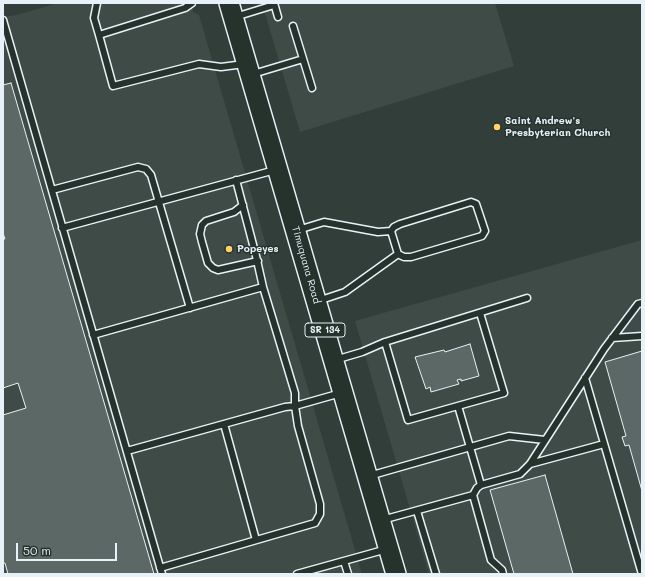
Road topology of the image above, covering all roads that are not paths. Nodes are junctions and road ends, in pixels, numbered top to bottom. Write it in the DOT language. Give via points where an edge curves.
graph roads {
  1 [pos="97,3"];
  2 [pos="192,3"];
  3 [pos="274,4"];
  4 [pos="231,10"];
  5 [pos="278,17"];
  6 [pos="3,20"];
  7 [pos="293,26"];
  8 [pos="99,35"];
  9 [pos="303,59"];
  10 [pos="249,69"];
  11 [pos="312,88"];
  12 [pos="278,169"];
  13 [pos="236,180"];
  14 [pos="52,190"];
  15 [pos="159,202"];
  16 [pos="243,205"];
  17 [pos="62,228"];
  18 [pos="296,231"];
  19 [pos="391,231"];
  20 [pos="398,254"];
  21 [pos="258,261"];
  22 [pos="262,287"];
  23 [pos="527,298"];
  24 [pos="316,301"];
  25 [pos="642,303"];
  26 [pos="190,308"];
  27 [pos="480,313"];
  28 [pos="94,335"];
  29 [pos="642,336"];
  30 [pos="612,338"];
  31 [pos="385,342"];
  32 [pos="333,360"];
  33 [pos="585,378"];
  34 [pos="343,392"];
  35 [pos="295,406"];
  36 [pos="458,406"];
  37 [pos="224,424"];
  38 [pos="545,440"];
  39 [pos="604,444"];
  40 [pos="470,447"];
  41 [pos="127,451"];
  42 [pos="530,464"];
  43 [pos="367,476"];
  44 [pos="481,485"];
  45 [pos="473,495"];
  46 [pos="417,510"];
  47 [pos="380,521"];
  48 [pos="256,540"];
  49 [pos="388,548"];
  50 [pos="344,561"];
  51 [pos="161,571"];
  52 [pos="297,574"];
  53 [pos="348,574"];
  54 [pos="396,574"];
  55 [pos="436,574"];
  56 [pos="503,574"];
  57 [pos="642,574"];
  1 -- 8 [label="lane" via="94,18"];
  2 -- 8 [label="lane" via="185,8"];
  3 -- 4 [label="lane"];
  3 -- 5 [label="lane"];
  4 -- 10 [label="main road, Timuquana Road / SR 134"];
  6 -- 14 [label="lane"];
  7 -- 9 [label="lane"];
  8 -- 10 [label="lane" via="113,86 199,64"];
  9 -- 10 [label="lane"];
  9 -- 11 [label="lane"];
  10 -- 12 [label="main road, Timuquana Road / SR 134"];
  12 -- 13 [label="lane"];
  12 -- 18 [label="main road, Timuquana Road / SR 134"];
  13 -- 15 [label="lane"];
  13 -- 16 [label="lane"];
  14 -- 15 [label="lane" via="138,167 151,175"];
  14 -- 17 [label="lane"];
  15 -- 17 [label="lane"];
  15 -- 26 [label="lane"];
  16 -- 21 [label="lane"];
  16 -- 21 [label="lane" via="234,212 206,221 200,234 202,242 208,263 218,270"];
  17 -- 28 [label="lane"];
  18 -- 19 [label="lane" via="324,222 378,232"];
  18 -- 24 [label="main road, Timuquana Road / SR 134"];
  19 -- 20 [label="lane"];
  19 -- 20 [label="lane" via="400,224 471,202 476,204 484,231 482,236 411,256 404,257"];
  20 -- 24 [label="lane" via="345,292"];
  21 -- 22 [label="lane"];
  22 -- 26 [label="lane"];
  22 -- 35 [label="lane" via="295,393"];
  23 -- 27 [label="lane"];
  24 -- 32 [label="main road, Timuquana Road / SR 134"];
  25 -- 30 [label="lane" via="638,304"];
  26 -- 28 [label="lane"];
  27 -- 31 [label="lane"];
  27 -- 36 [label="lane" via="504,393"];
  28 -- 41 [label="lane"];
  29 -- 30 [label="lane"];
  30 -- 33 [label="lane"];
  31 -- 32 [label="lane"];
  31 -- 36 [label="lane" via="408,420"];
  32 -- 34 [label="main road, Timuquana Road / SR 134"];
  33 -- 38 [label="lane"];
  33 -- 39 [label="lane"];
  34 -- 35 [label="lane"];
  34 -- 43 [label="main road, Timuquana Road / SR 134"];
  35 -- 37 [label="lane"];
  35 -- 48 [label="lane" via="298,426 320,504 320,514 315,523"];
  36 -- 40 [label="lane"];
  37 -- 41 [label="lane"];
  37 -- 48 [label="lane"];
  38 -- 40 [label="lane" via="509,436"];
  38 -- 42 [label="lane"];
  39 -- 42 [label="lane"];
  39 -- 57 [label="lane"];
  40 -- 43 [label="lane"];
  40 -- 44 [label="lane"];
  41 -- 51 [label="lane"];
  42 -- 44 [label="lane" via="520,474"];
  43 -- 47 [label="main road, Timuquana Road / SR 134"];
  44 -- 45 [label="lane"];
  45 -- 46 [label="lane"];
  45 -- 56 [label="lane" via="491,560"];
  46 -- 47 [label="lane"];
  46 -- 55 [label="lane"];
  47 -- 49 [label="main road, Timuquana Road / SR 134"];
  48 -- 51 [label="lane"];
  49 -- 50 [label="lane"];
  49 -- 54 [label="main road, Timuquana Road / SR 134"];
  50 -- 52 [label="lane"];
  50 -- 53 [label="lane"];
}
